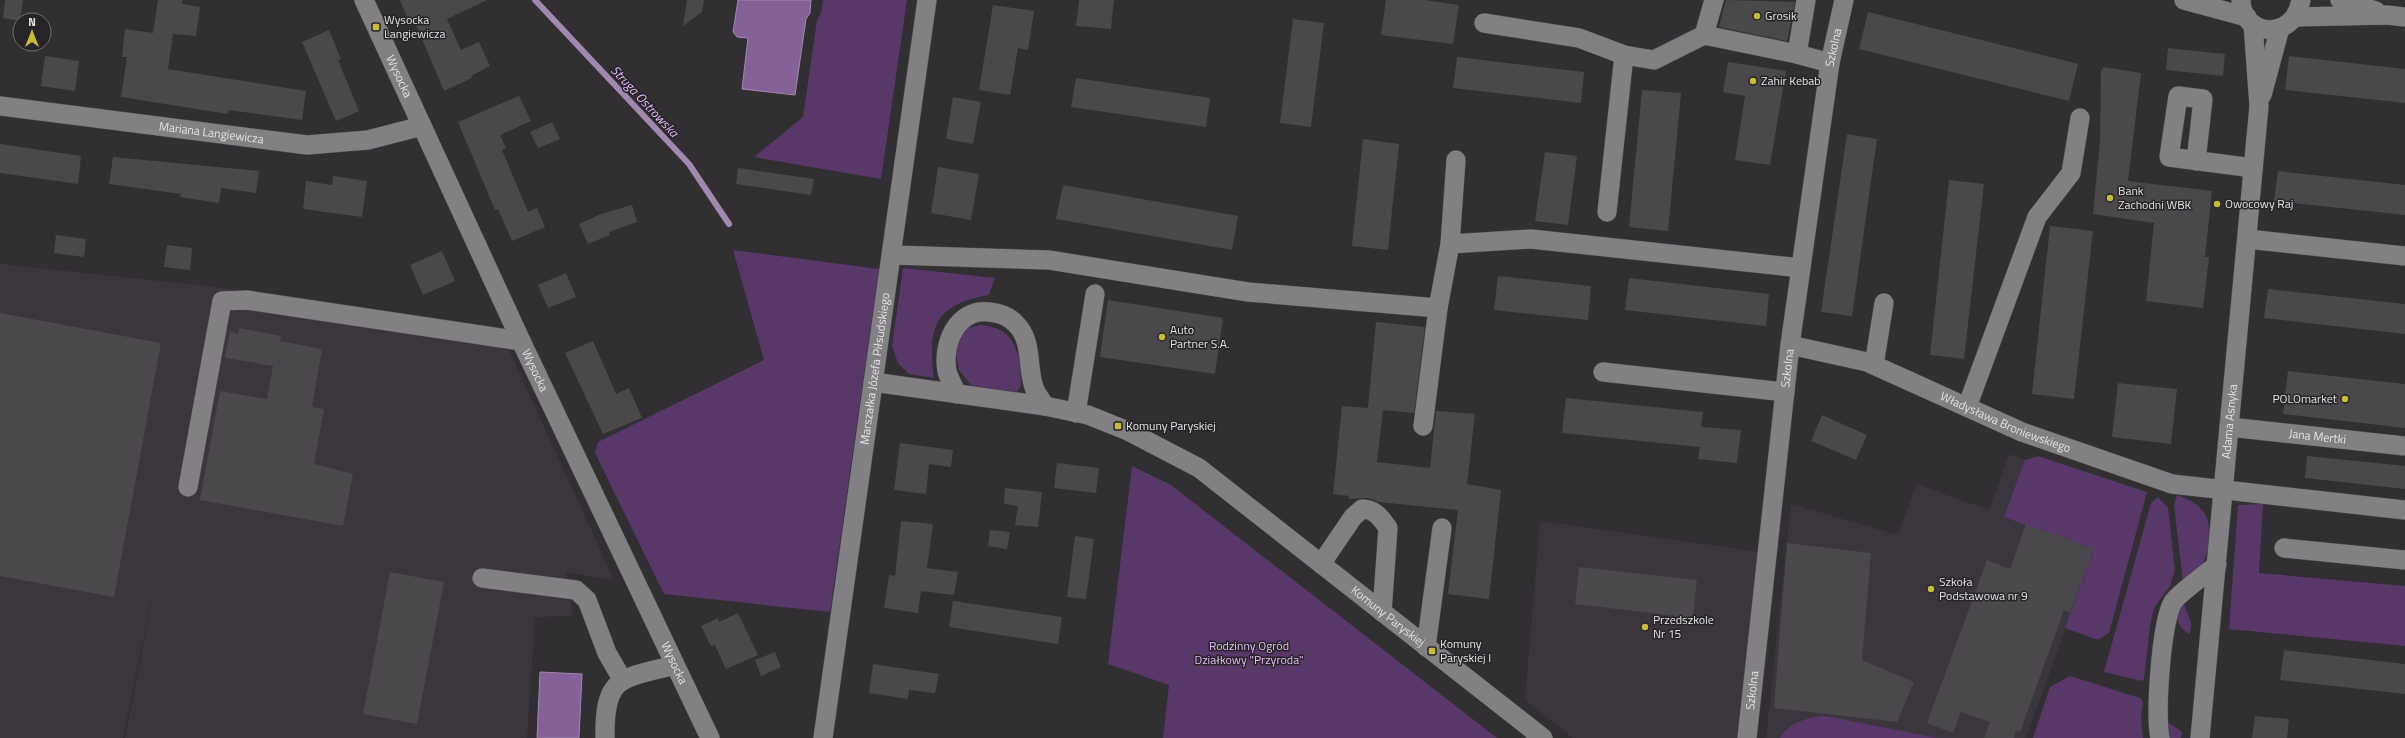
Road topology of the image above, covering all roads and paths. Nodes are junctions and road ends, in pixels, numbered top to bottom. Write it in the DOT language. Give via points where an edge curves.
graph roads {
  1 [pos="364,0"];
  2 [pos="927,0"];
  3 [pos="1714,0"];
  4 [pos="1806,0"];
  5 [pos="1844,0"];
  6 [pos="2184,0"];
  7 [pos="2340,0"];
  8 [pos="2247,14"];
  9 [pos="2292,15"];
  10 [pos="2396,16"];
  11 [pos="1484,23"];
  12 [pos="1704,36"];
  13 [pos="1797,54"];
  14 [pos="1624,55"];
  15 [pos="1830,62"];
  16 [pos="0,106"];
  17 [pos="2259,106"];
  18 [pos="2080,118"];
  19 [pos="422,126"];
  20 [pos="1456,160"];
  21 [pos="2196,161"];
  22 [pos="2253,168"];
  23 [pos="1607,212"];
  24 [pos="2246,239"];
  25 [pos="1450,244"];
  26 [pos="893,255"];
  27 [pos="2405,256"];
  28 [pos="1801,268"];
  29 [pos="1095,294"];
  30 [pos="1884,303"];
  31 [pos="1438,308"];
  32 [pos="521,341"];
  33 [pos="1790,346"];
  34 [pos="1874,365"];
  35 [pos="1603,372"];
  36 [pos="873,382"];
  37 [pos="1785,392"];
  38 [pos="957,394"];
  39 [pos="1044,406"];
  40 [pos="1968,407"];
  41 [pos="1076,413"];
  42 [pos="1424,426"];
  43 [pos="2230,427"];
  44 [pos="2405,446"];
  45 [pos="188,488"];
  46 [pos="2223,490"];
  47 [pos="2405,510"];
  48 [pos="1442,528"];
  49 [pos="2284,548"];
  50 [pos="2405,560"];
  51 [pos="1321,564"];
  52 [pos="2217,565"];
  53 [pos="482,578"];
  54 [pos="1382,612"];
  55 [pos="1426,647"];
  56 [pos="675,664"];
  57 [pos="622,679"];
  58 [pos="605,738"];
  59 [pos="710,738"];
  60 [pos="823,738"];
  61 [pos="1543,738"];
  62 [pos="1748,738"];
  63 [pos="2160,738"];
  64 [pos="2200,738"];
  1 -- 19 [label="street, Wysocka"];
  2 -- 26 [label="street, Marszałka Józefa Piłsudskiego"];
  3 -- 12 [label="street"];
  4 -- 13 [label="street"];
  5 -- 15 [label="street, Szkolna"];
  6 -- 8 [label="street"];
  7 -- 10 [label="street"];
  8 -- 9 [label="street" via="2271,30"];
  8 -- 17 [label="street"];
  9 -- 10 [label="street"];
  9 -- 17 [label="street" via="2272,62"];
  11 -- 14 [label="street" via="1578,38"];
  12 -- 13 [label="street"];
  12 -- 14 [label="street" via="1654,60"];
  13 -- 15 [label="street"];
  14 -- 23 [label="street"];
  15 -- 28 [label="street, Szkolna"];
  16 -- 19 [label="street, Mariana Langiewicza" via="307,145 362,141"];
  17 -- 22 [label="street, Adama Asnyka"];
  18 -- 40 [label="street" via="2071,173 2037,217"];
  19 -- 32 [label="street, Wysocka"];
  20 -- 25 [label="street"];
  21 -- 22 [label="street"];
  22 -- 24 [label="street, Adama Asnyka"];
  24 -- 27 [label="street"];
  24 -- 43 [label="street, Adama Asnyka"];
  25 -- 28 [label="street" via="1531,239"];
  25 -- 31 [label="street"];
  26 -- 31 [label="street" via="1048,260 1248,292"];
  26 -- 36 [label="street, Marszałka Józefa Piłsudskiego"];
  28 -- 33 [label="street, Szkolna"];
  29 -- 41 [label="street"];
  30 -- 34 [label="street"];
  31 -- 42 [label="street"];
  32 -- 45 [label="street" via="247,300 222,301"];
  32 -- 56 [label="street, Wysocka"];
  33 -- 34 [label="street, Władysława Broniewskiego"];
  33 -- 37 [label="street, Szkolna"];
  34 -- 40 [label="street, Władysława Broniewskiego"];
  35 -- 37 [label="street"];
  36 -- 38 [label="street, Komuny Paryskiej"];
  36 -- 60 [label="street, Marszałka Józefa Piłsudskiego"];
  37 -- 62 [label="street, Szkolna"];
  38 -- 39 [label="street, Komuny Paryskiej"];
  38 -- 39 [label="street" via="947,371 948,344 960,321 972,313 985,311 1009,318 1025,336 1035,389"];
  39 -- 41 [label="street, Komuny Paryskiej"];
  40 -- 46 [label="street, Władysława Broniewskiego" via="2022,432 2172,484"];
  41 -- 51 [label="street, Komuny Paryskiej" via="1118,426 1199,468"];
  43 -- 44 [label="street, Jana Mertki"];
  43 -- 46 [label="street, Adama Asnyka"];
  46 -- 47 [label="street, Władysława Broniewskiego"];
  46 -- 52 [label="street, Adama Asnyka"];
  48 -- 55 [label="street"];
  49 -- 50 [label="street"];
  51 -- 54 [label="street, Komuny Paryskiej"];
  51 -- 54 [label="street" via="1353,517 1362,509 1369,509 1379,515 1388,528"];
  52 -- 63 [label="street" via="2173,602 2165,631 2158,726"];
  52 -- 64 [label="street, Adama Asnyka"];
  53 -- 57 [label="street" via="576,590 587,600 607,653"];
  54 -- 55 [label="street, Komuny Paryskiej"];
  55 -- 61 [label="street, Komuny Paryskiej"];
  56 -- 57 [label="street"];
  56 -- 59 [label="street, Wysocka"];
  57 -- 58 [label="street" via="610,693 605,718"];
}
